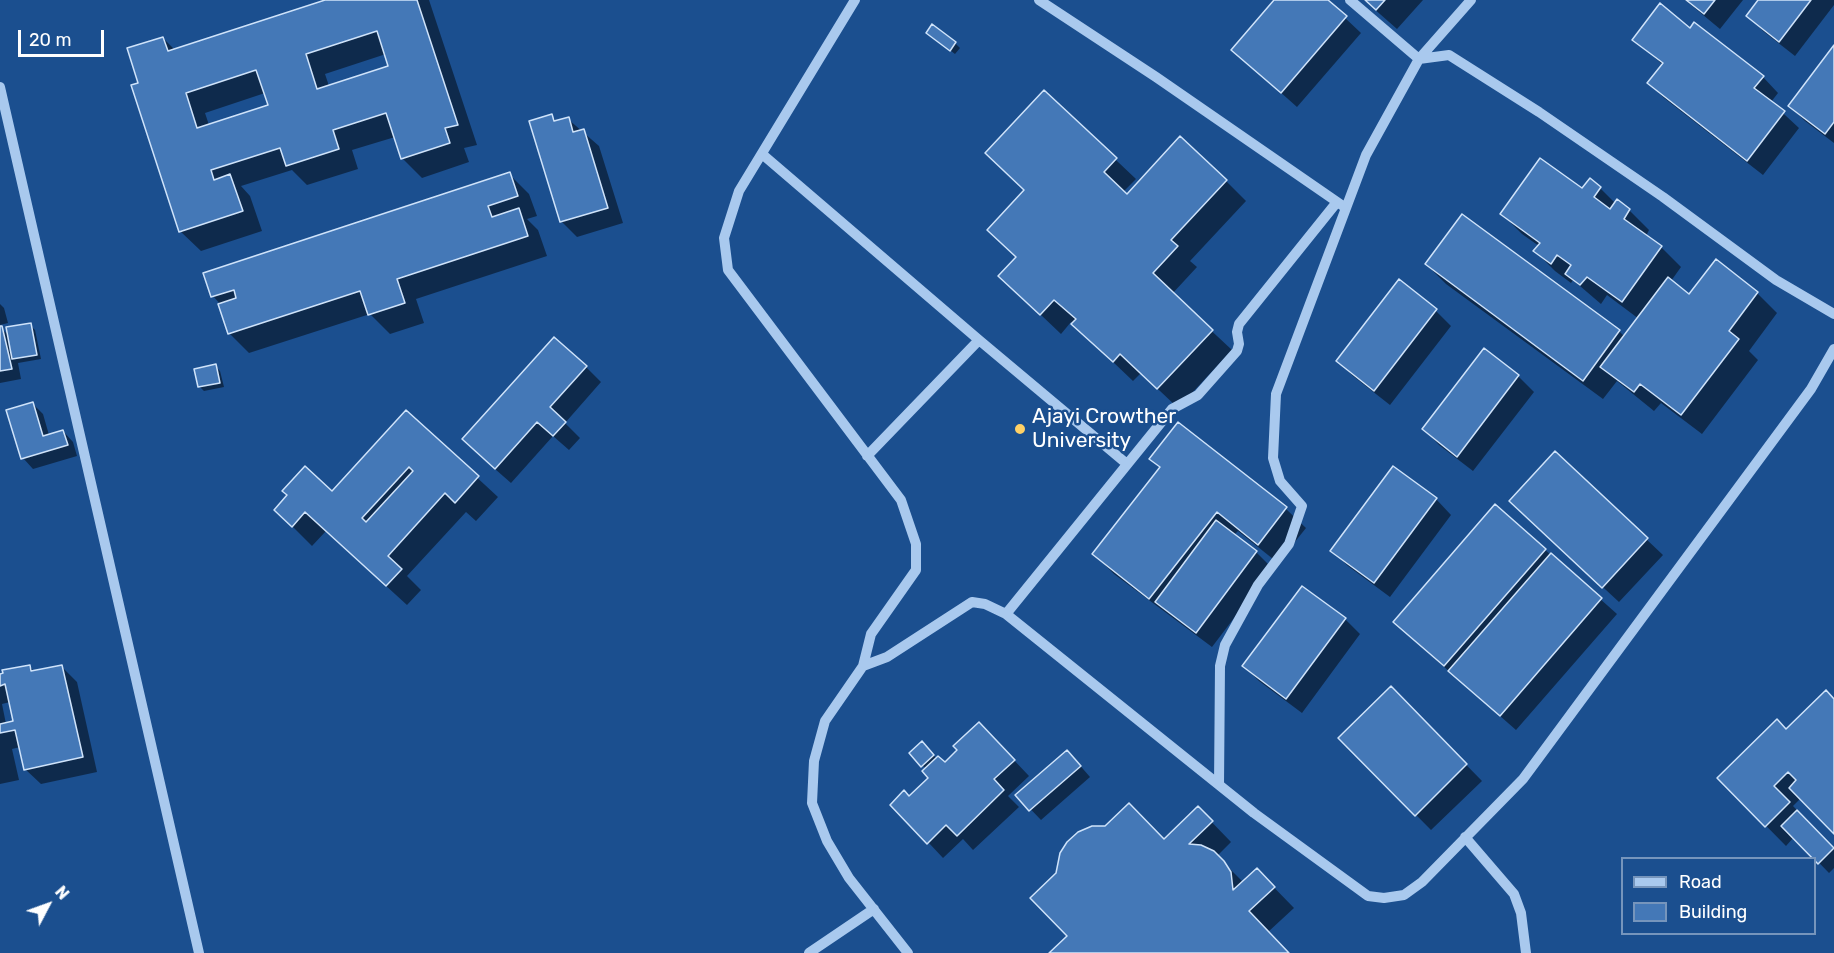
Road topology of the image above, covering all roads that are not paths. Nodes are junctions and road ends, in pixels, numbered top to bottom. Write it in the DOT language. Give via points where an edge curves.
graph roads {
  1 [pos="855,0"];
  2 [pos="1039,0"];
  3 [pos="1350,0"];
  4 [pos="1471,0"];
  5 [pos="1419,60"];
  6 [pos="0,87"];
  7 [pos="762,154"];
  8 [pos="1341,205"];
  9 [pos="1834,314"];
  10 [pos="979,340"];
  11 [pos="1834,349"];
  12 [pos="867,456"];
  13 [pos="1127,464"];
  14 [pos="1006,614"];
  15 [pos="863,666"];
  16 [pos="1219,785"];
  17 [pos="1465,837"];
  18 [pos="874,909"];
  19 [pos="199,953"];
  20 [pos="809,953"];
  21 [pos="908,953"];
  22 [pos="1526,953"];
  1 -- 7 [label="street"];
  2 -- 8 [label="street"];
  3 -- 5 [label="street"];
  4 -- 5 [label="street"];
  5 -- 8 [label="street"];
  5 -- 9 [label="street" via="1449,55 1663,196 1776,280"];
  6 -- 19 [label="street"];
  7 -- 10 [label="street"];
  7 -- 12 [label="street" via="739,191 724,238 728,270"];
  8 -- 13 [label="street" via="1239,324 1237,351 1197,395 1172,409"];
  8 -- 16 [label="street" via="1276,394 1273,458 1280,481 1302,507 1288,544 1258,585 1225,645 1220,666"];
  10 -- 12 [label="street"];
  10 -- 13 [label="street"];
  11 -- 17 [label="street" via="1810,389 1523,779"];
  12 -- 15 [label="street" via="901,500 916,543 916,570 871,634"];
  13 -- 14 [label="street"];
  14 -- 15 [label="street" via="972,602 887,657"];
  14 -- 16 [label="street"];
  15 -- 18 [label="street" via="825,721 814,761 812,803 827,841"];
  16 -- 17 [label="street" via="1368,896 1384,898 1413,890"];
  17 -- 22 [label="street" via="1514,894 1521,913"];
  18 -- 20 [label="street"];
  18 -- 21 [label="street"];
}
